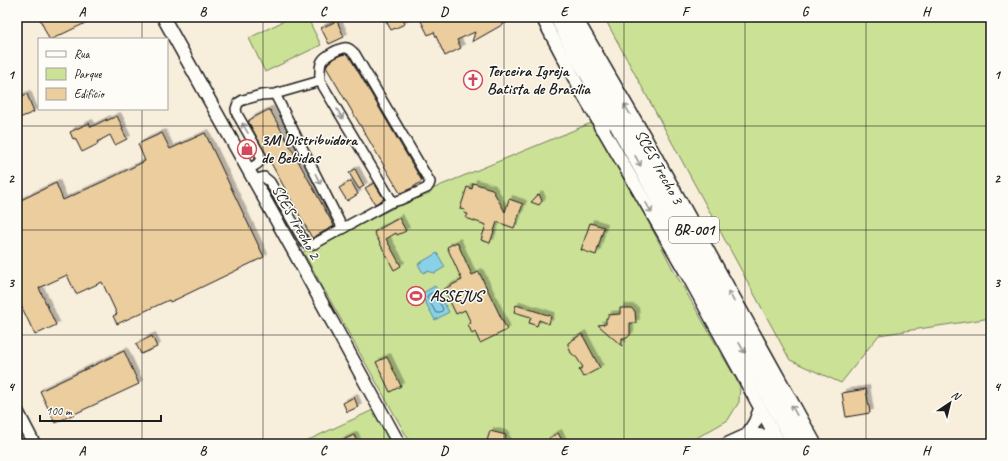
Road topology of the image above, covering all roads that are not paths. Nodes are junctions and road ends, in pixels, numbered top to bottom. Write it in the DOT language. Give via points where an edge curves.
graph roads {
  1 [pos="163,17"];
  2 [pos="542,17"];
  3 [pos="558,17"];
  4 [pos="574,17"];
  5 [pos="577,55"];
  6 [pos="320,80"];
  7 [pos="275,94"];
  8 [pos="602,126"];
  9 [pos="250,174"];
  10 [pos="392,201"];
  11 [pos="343,229"];
  12 [pos="760,409"];
  13 [pos="17,411"];
  14 [pos="747,435"];
  15 [pos="778,441"];
  16 [pos="34,444"];
  17 [pos="399,444"];
  18 [pos="728,444"];
  19 [pos="796,444"];
  20 [pos="813,444"];
  1 -- 9 [label="street, SCES Trecho 2"];
  2 -- 8 [label="street"];
  3 -- 5 [label="highway, SCES Trecho 3 / BR-001"];
  20 -- 4 [label="highway, SCES Trecho 3 / BR-001, one-way"];
  5 -- 8 [label="highway" via="579,72"];
  5 -- 19 [label="highway, SCES Trecho 3 / BR-001, one-way"];
  6 -- 7 [label="street"];
  6 -- 10 [label="street, one-way"];
  6 -- 10 [label="street" via="321,63 324,59 344,48 349,48 430,182 427,188"];
  9 -- 7 [label="street, one-way" via="261,160 261,156 236,109 238,103 248,98"];
  7 -- 11 [label="street, one-way"];
  8 -- 12 [label="street, one-way"];
  9 -- 11 [label="street" via="264,177 270,182 305,243 314,244"];
  9 -- 17 [label="street, SCES Trecho 2"];
  10 -- 11 [label="street"];
  12 -- 14 [label="street"];
  12 -- 15 [label="street"];
  13 -- 16 [label="street"];
  14 -- 15 [label="street" via="758,435"];
  14 -- 18 [label="street"];
}
